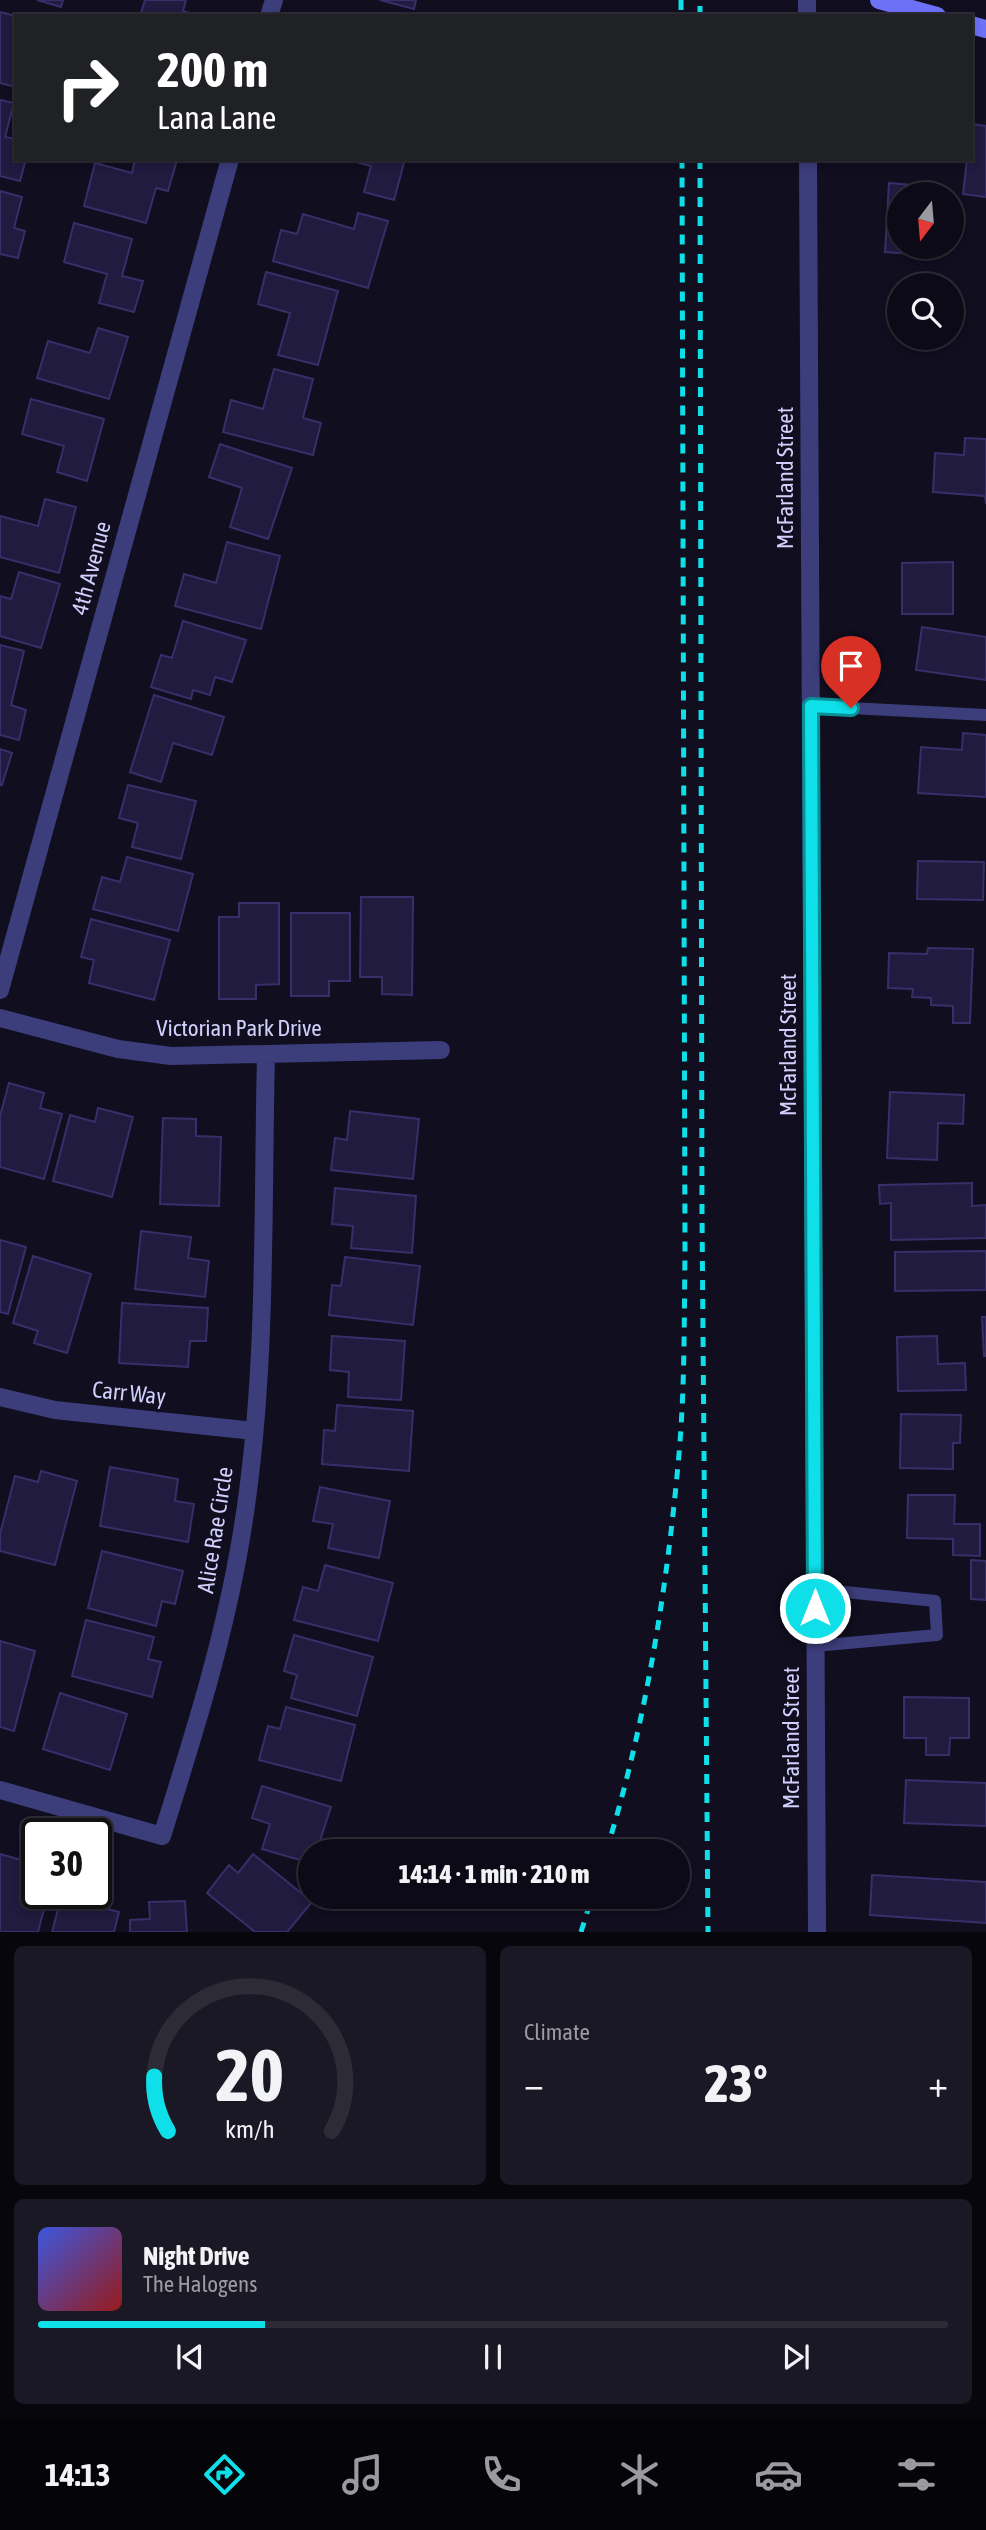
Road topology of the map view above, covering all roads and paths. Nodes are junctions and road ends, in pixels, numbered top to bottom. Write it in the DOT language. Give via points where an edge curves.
graph roads {
  1 [pos="879,0"];
  2 [pos="930,14"];
  3 [pos="229,161"];
  4 [pos="808,161"];
  5 [pos="811,706"];
  6 [pos="986,715"];
  7 [pos="0,990"];
  8 [pos="0,1018"];
  9 [pos="441,1050"];
  10 [pos="266,1055"];
  11 [pos="0,1397"];
  12 [pos="254,1431"];
  13 [pos="815,1589"];
  14 [pos="815,1646"];
  15 [pos="0,1790"];
  16 [pos="817,1931"];
  1 -- 2 [label="street"];
  3 -- 7 [label="street, 4th Avenue"];
  4 -- 5 [label="street, McFarland Street"];
  5 -- 6 [label="lane"];
  5 -- 13 [label="street, McFarland Street"];
  8 -- 10 [label="street, Victorian Park Drive" via="118,1049 171,1056"];
  9 -- 10 [label="street, Victorian Park Drive"];
  10 -- 12 [label="street, Alice Rae Circle"];
  11 -- 12 [label="street, Carr Way" via="55,1410"];
  12 -- 15 [label="street, Alice Rae Circle" via="225,1616 162,1836"];
  13 -- 14 [label="street, McFarland Street"];
  13 -- 14 [label="lane" via="935,1601 937,1635"];
  14 -- 16 [label="street, McFarland Street"];
}
